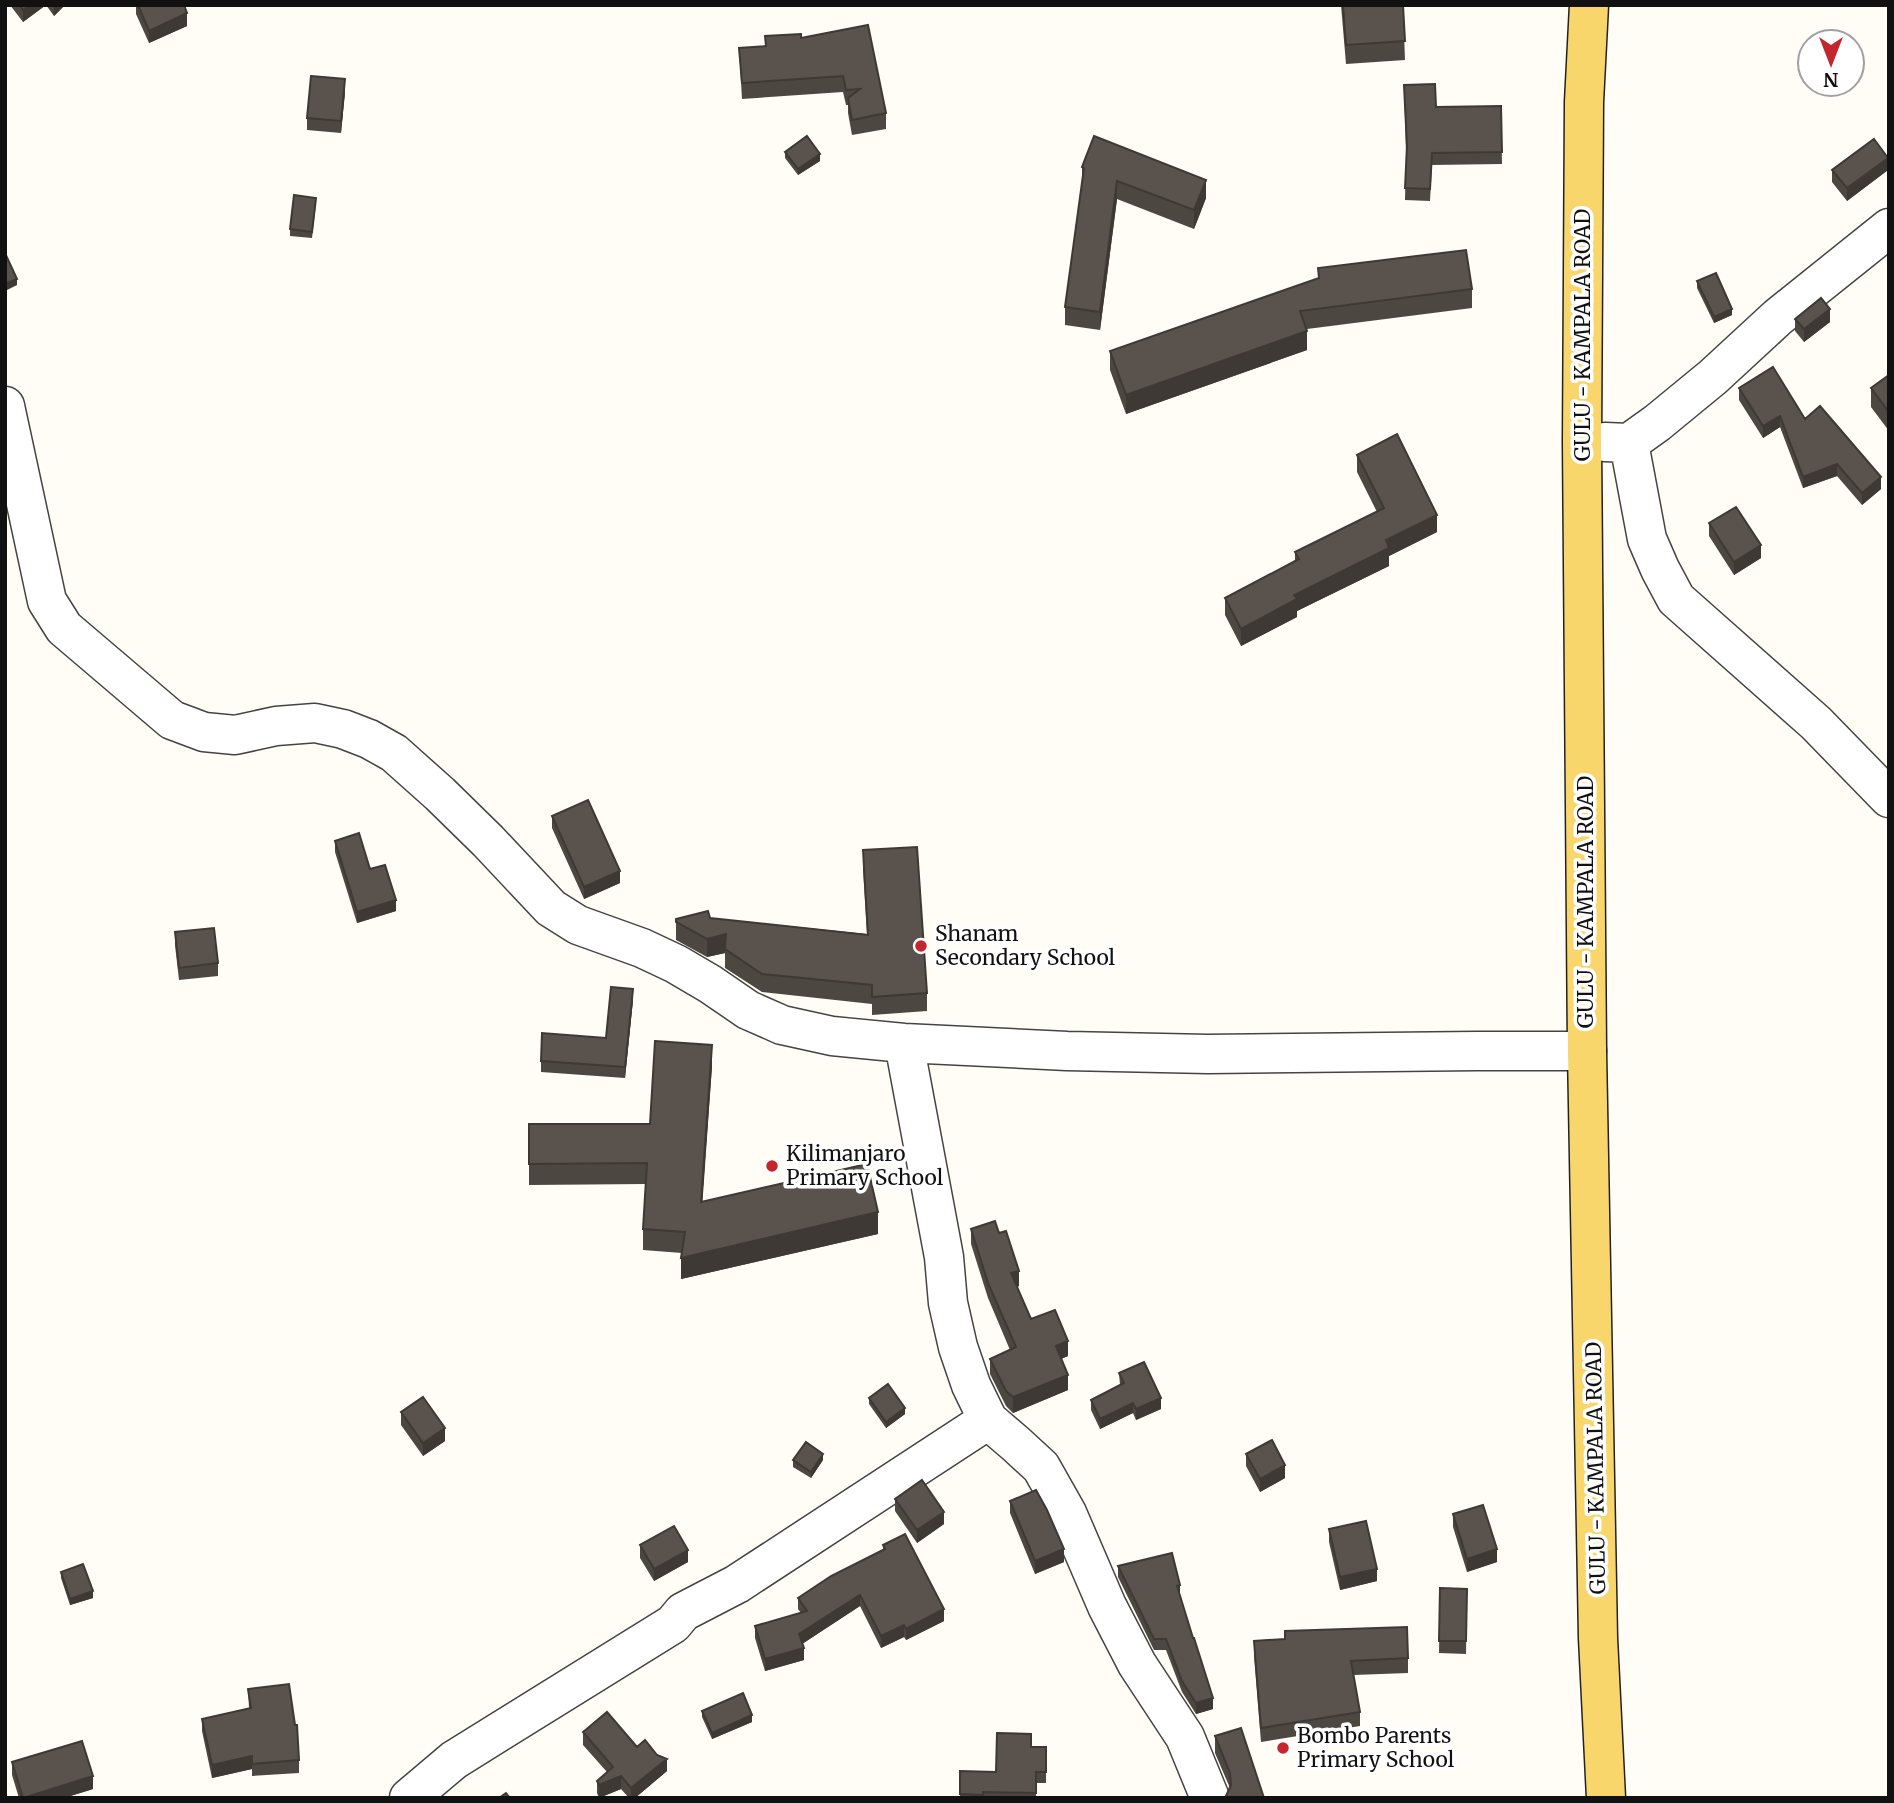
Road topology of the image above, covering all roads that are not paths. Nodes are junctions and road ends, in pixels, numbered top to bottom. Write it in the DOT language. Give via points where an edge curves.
graph roads {
  1 [pos="1590,5"];
  2 [pos="1889,228"];
  3 [pos="5,406"];
  4 [pos="1582,442"];
  5 [pos="1629,443"];
  6 [pos="1889,798"];
  7 [pos="904,1043"];
  8 [pos="1587,1051"];
  9 [pos="988,1420"];
  10 [pos="408,1798"];
  11 [pos="1210,1798"];
  12 [pos="1606,1798"];
  1 -- 4 [label="main road, GULU - KAMPALA ROAD" via="1584,102"];
  2 -- 5 [label="street"];
  3 -- 7 [label="street" via="47,601 64,628 172,720 204,732 235,735 315,723 369,739 394,753 478,831 551,908 578,925 676,964 748,1010 782,1025 832,1036"];
  4 -- 5 [label="street"];
  4 -- 8 [label="main road, GULU - KAMPALA ROAD"];
  5 -- 6 [label="street" via="1647,539 1676,598 1816,723"];
  7 -- 8 [label="street" via="1208,1054"];
  7 -- 9 [label="street" via="958,1348"];
  8 -- 12 [label="main road, GULU - KAMPALA ROAD" via="1598,1638"];
  9 -- 10 [label="street" via="737,1584 683,1612 673,1624 454,1760"];
  9 -- 11 [label="street" via="1041,1468 1067,1513 1137,1664 1185,1737"];
}
